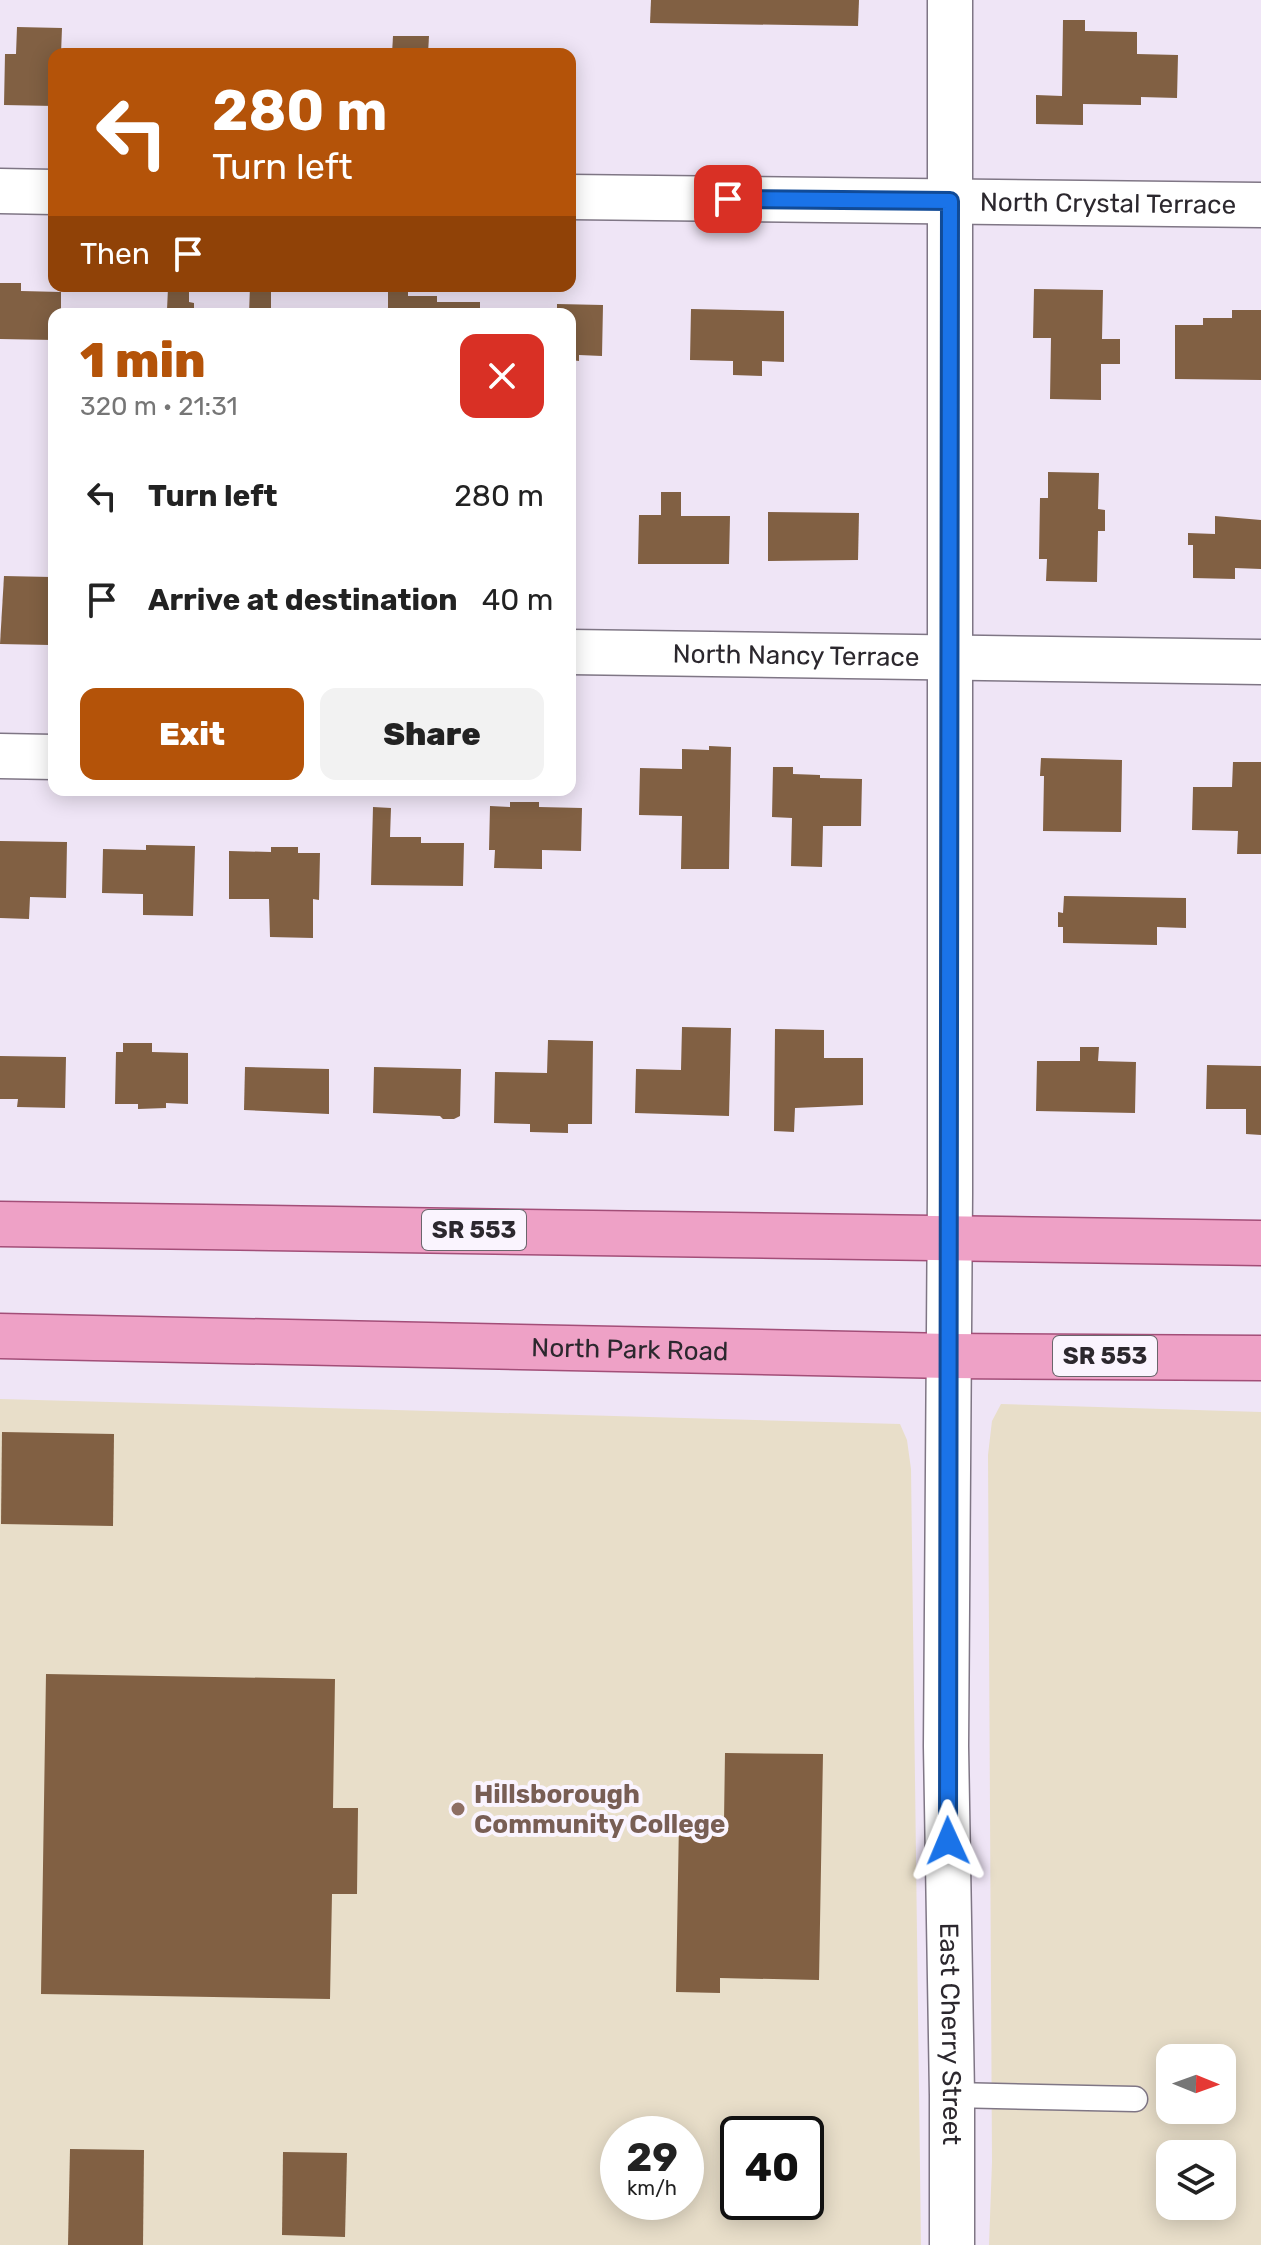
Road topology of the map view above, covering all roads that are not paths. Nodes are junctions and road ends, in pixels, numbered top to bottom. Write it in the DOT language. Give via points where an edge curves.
graph roads {
  1 [pos="950,0"];
  2 [pos="0,191"];
  3 [pos="48,192"];
  4 [pos="576,197"];
  5 [pos="950,201"];
  6 [pos="1261,205"];
  7 [pos="576,652"];
  8 [pos="949,659"];
  9 [pos="1261,662"];
  10 [pos="0,756"];
  11 [pos="48,757"];
  12 [pos="0,1224"];
  13 [pos="949,1237"];
  14 [pos="1261,1243"];
  15 [pos="0,1336"];
  16 [pos="949,1356"];
  17 [pos="1261,1358"];
  18 [pos="952,2095"];
  19 [pos="1135,2099"];
  20 [pos="952,2245"];
  1 -- 5 [label="street, East Cherry Street"];
  2 -- 3 [label="street"];
  4 -- 5 [label="street, North Crystal Terrace"];
  5 -- 6 [label="street, North Crystal Terrace"];
  5 -- 8 [label="street, East Cherry Street"];
  7 -- 8 [label="street, North Nancy Terrace"];
  8 -- 9 [label="street, North Nancy Terrace"];
  8 -- 13 [label="street, East Cherry Street"];
  10 -- 11 [label="street"];
  12 -- 13 [label="main road, SR 553"];
  13 -- 14 [label="main road, SR 553"];
  13 -- 16 [label="street, East Cherry Street"];
  15 -- 16 [label="main road, North Park Road / SR 553"];
  16 -- 17 [label="main road, North Park Road / SR 553"];
  16 -- 18 [label="street, East Cherry Street" via="946,1746"];
  18 -- 19 [label="lane"];
  18 -- 20 [label="street, East Cherry Street"];
}
